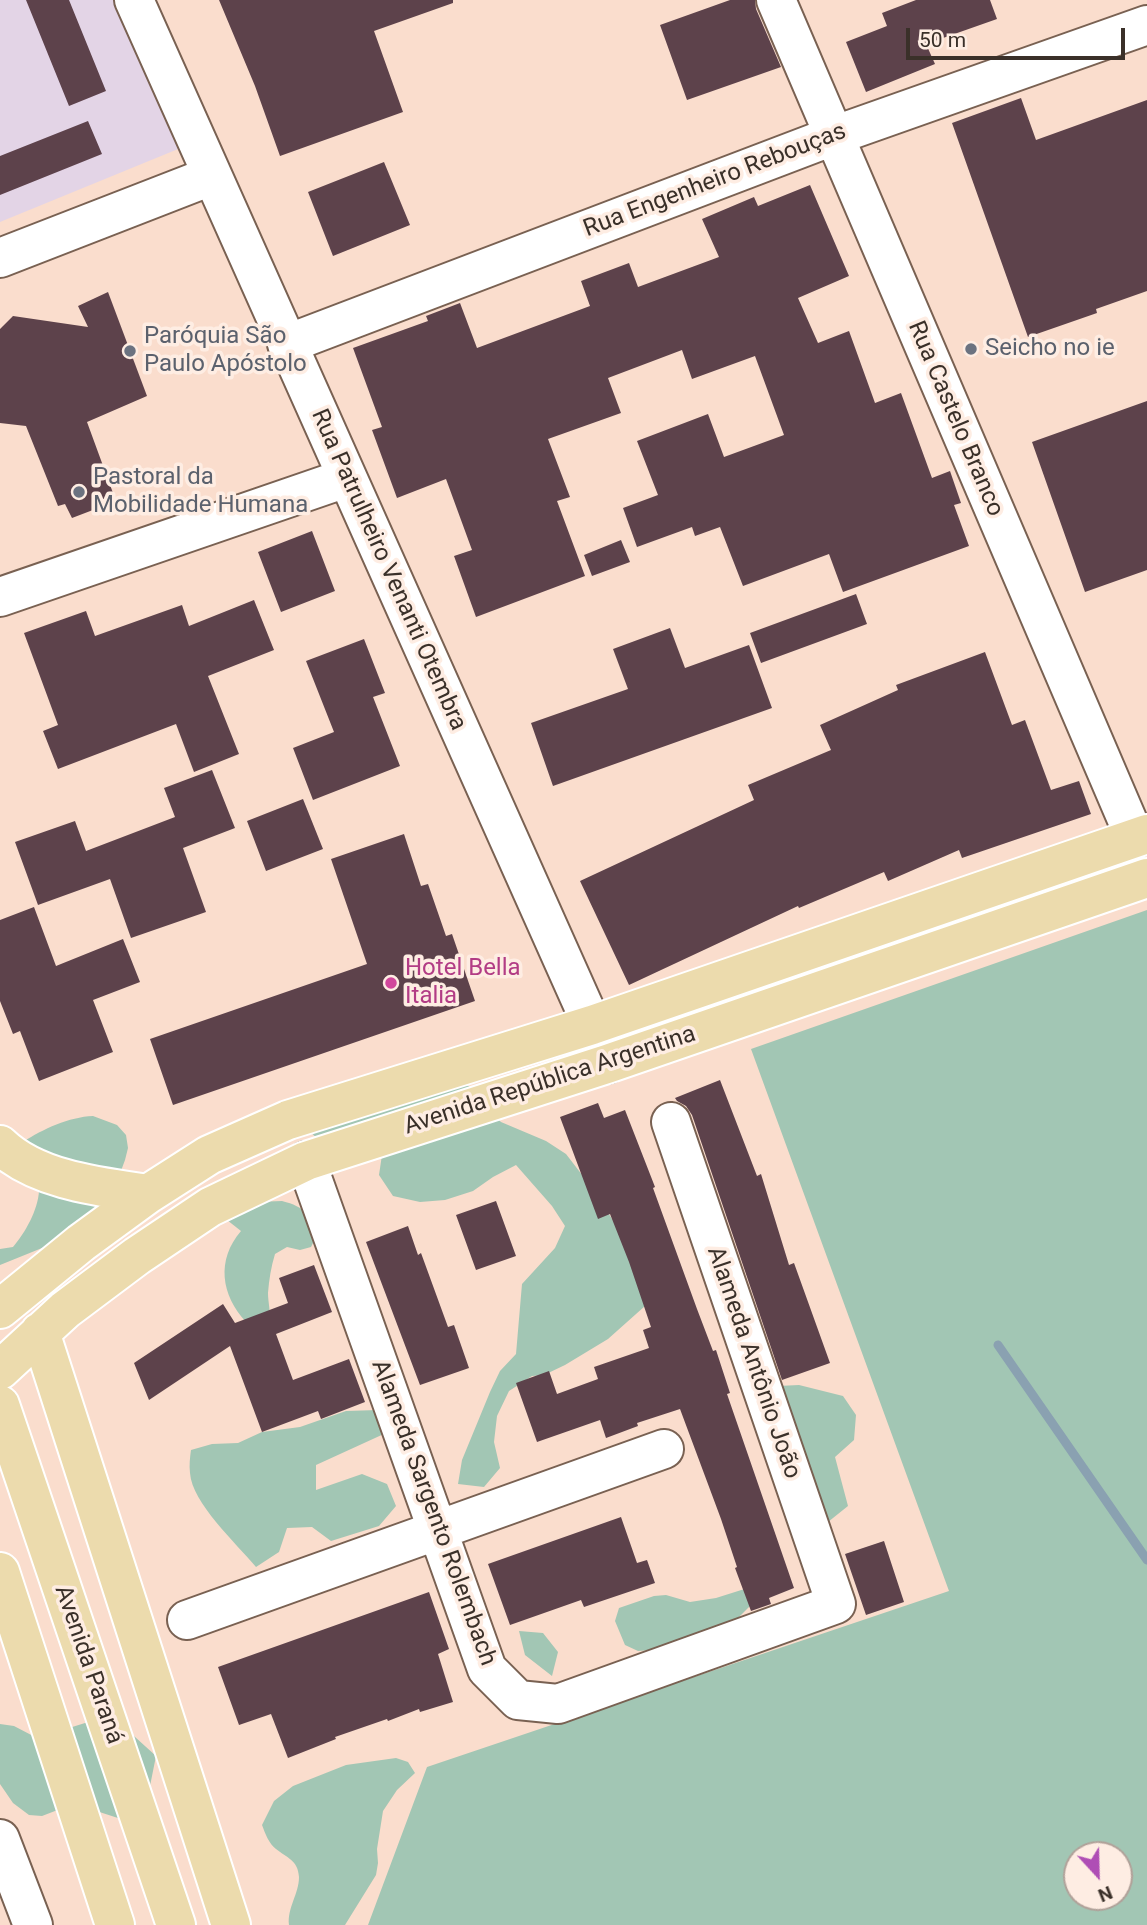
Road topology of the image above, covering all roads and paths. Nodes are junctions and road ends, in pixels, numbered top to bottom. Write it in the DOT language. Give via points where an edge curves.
graph roads {
  1 [pos="134,0"];
  2 [pos="776,0"];
  3 [pos="1147,25"];
  4 [pos="833,136"];
  5 [pos="211,176"];
  6 [pos="0,258"];
  7 [pos="287,344"];
  8 [pos="346,478"];
  9 [pos="0,597"];
  10 [pos="1141,836"];
  11 [pos="1147,878"];
  12 [pos="592,1025"];
  13 [pos="607,1064"];
  14 [pos="671,1122"];
  15 [pos="0,1144"];
  16 [pos="306,1161"];
  17 [pos="148,1194"];
  18 [pos="81,1243"];
  19 [pos="0,1275"];
  20 [pos="0,1309"];
  21 [pos="40,1332"];
  22 [pos="0,1370"];
  23 [pos="0,1405"];
  24 [pos="664,1449"];
  25 [pos="438,1532"];
  26 [pos="0,1572"];
  27 [pos="836,1604"];
  28 [pos="187,1620"];
  29 [pos="0,1656"];
  30 [pos="41,1695"];
  31 [pos="0,1839"];
  32 [pos="96,1865"];
  33 [pos="33,1925"];
  34 [pos="85,1925"];
  35 [pos="115,1925"];
  36 [pos="176,1925"];
  37 [pos="231,1925"];
  1 -- 5 [label="street, Rua Patrulheiro Venanti Otembra"];
  2 -- 4 [label="street, Rua Castelo Branco"];
  3 -- 4 [label="street, Rua Engenheiro Rebouças"];
  4 -- 7 [label="street, Rua Engenheiro Rebouças"];
  4 -- 10 [label="street, Rua Castelo Branco"];
  5 -- 6 [label="street"];
  5 -- 7 [label="street, Rua Patrulheiro Venanti Otembra"];
  7 -- 8 [label="street, Rua Patrulheiro Venanti Otembra"];
  8 -- 9 [label="street"];
  8 -- 12 [label="street, Rua Patrulheiro Venanti Otembra"];
  10 -- 12 [label="main road, Avenida República Argentina"];
  11 -- 13 [label="main road, Avenida República Argentina"];
  12 -- 13 [label="street, Rua Patrulheiro Venanti Otembra"];
  12 -- 17 [label="main road, Avenida República Argentina" via="288,1120 209,1155"];
  13 -- 16 [label="main road, Avenida República Argentina"];
  14 -- 27 [label="street, Alameda Antônio João"];
  15 -- 17 [label="main road" via="41,1170 81,1184"];
  16 -- 21 [label="main road, Avenida República Argentina" via="210,1208 137,1256"];
  16 -- 25 [label="street, Alameda Sargento Rolembach"];
  17 -- 18 [label="main road, Avenida República Argentina"];
  18 -- 19 [label="main road, Avenida República Argentina"];
  18 -- 20 [label="main road, Avenida República Argentina"];
  21 -- 22 [label="main road, Avenida República Argentina"];
  21 -- 37 [label="main road"];
  23 -- 36 [label="main road, Avenida Paraná"];
  24 -- 25 [label="street"];
  25 -- 27 [label="street, Alameda Sargento Rolembach" via="487,1669 518,1700 558,1703"];
  25 -- 28 [label="street"];
  26 -- 30 [label="main road"];
  29 -- 30 [label="main road"];
  30 -- 32 [label="main road"];
  31 -- 33 [label="street"];
  32 -- 34 [label="main road"];
  32 -- 35 [label="main road"];
}
